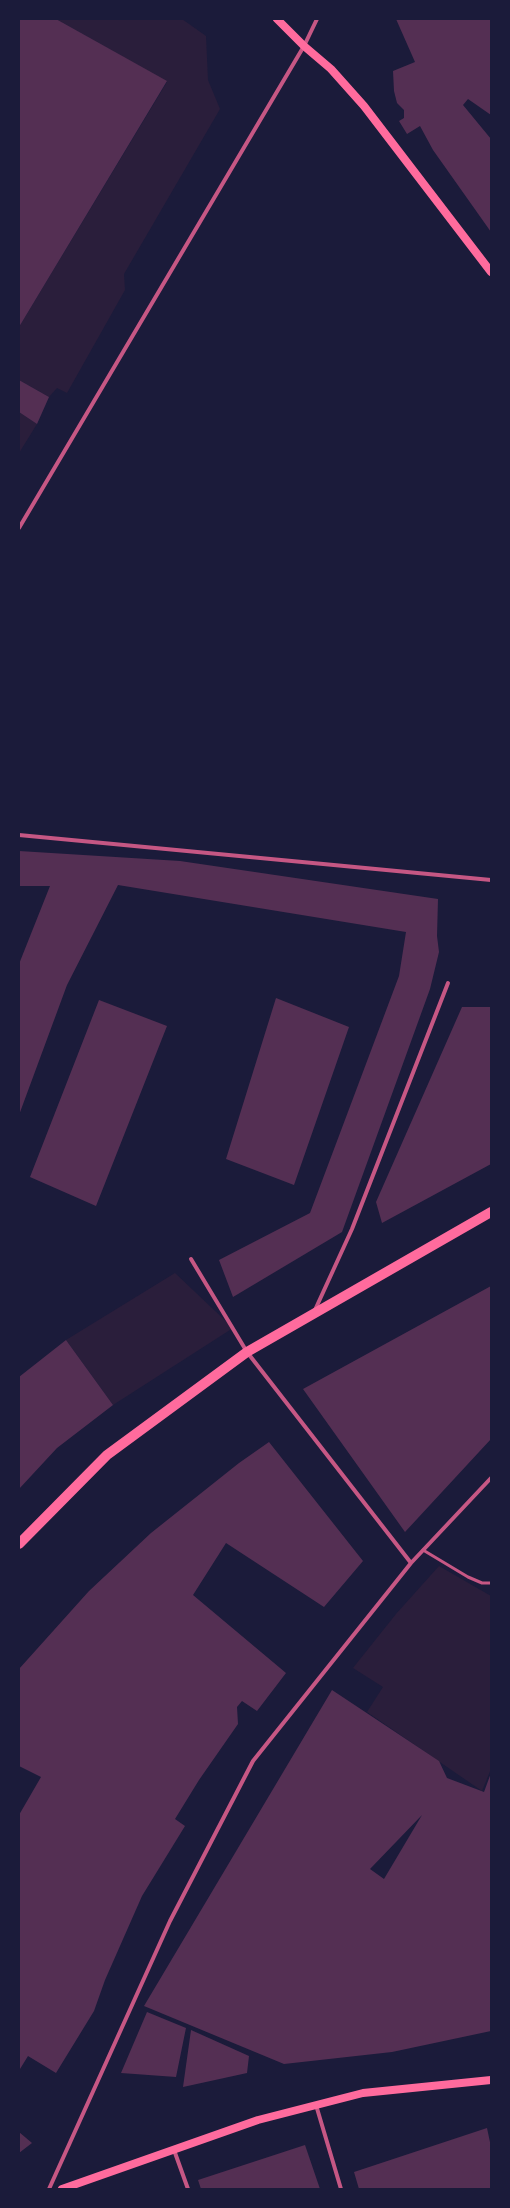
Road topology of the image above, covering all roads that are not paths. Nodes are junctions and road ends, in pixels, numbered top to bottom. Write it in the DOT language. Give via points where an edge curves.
graph roads {
  1 [pos="278,19"];
  2 [pos="317,19"];
  3 [pos="304,46"];
  4 [pos="491,272"];
  5 [pos="19,528"];
  6 [pos="19,835"];
  7 [pos="491,880"];
  8 [pos="448,983"];
  9 [pos="491,1212"];
  10 [pos="191,1259"];
  11 [pos="313,1314"];
  12 [pos="247,1352"];
  13 [pos="491,1478"];
  14 [pos="20,1541"];
  15 [pos="423,1550"];
  16 [pos="411,1563"];
  17 [pos="491,1583"];
  18 [pos="491,2080"];
  19 [pos="316,2105"];
  20 [pos="174,2149"];
  21 [pos="49,2189"];
  22 [pos="62,2189"];
  23 [pos="188,2189"];
  24 [pos="341,2189"];
  1 -- 3 [label="main road"];
  2 -- 3 [label="street"];
  3 -- 4 [label="main road" via="331,69 364,106"];
  3 -- 5 [label="street"];
  6 -- 7 [label="street"];
  8 -- 11 [label="street" via="352,1229"];
  9 -- 11 [label="main road"];
  10 -- 12 [label="street"];
  11 -- 12 [label="main road"];
  12 -- 14 [label="main road" via="108,1455"];
  12 -- 16 [label="street"];
  13 -- 15 [label="street"];
  15 -- 16 [label="street"];
  15 -- 17 [label="lane" via="468,1577 482,1583"];
  16 -- 21 [label="street" via="254,1761 170,1921"];
  18 -- 19 [label="main road" via="363,2093"];
  19 -- 20 [label="main road" via="258,2120"];
  19 -- 24 [label="street"];
  20 -- 22 [label="main road"];
  20 -- 23 [label="street"];
}
